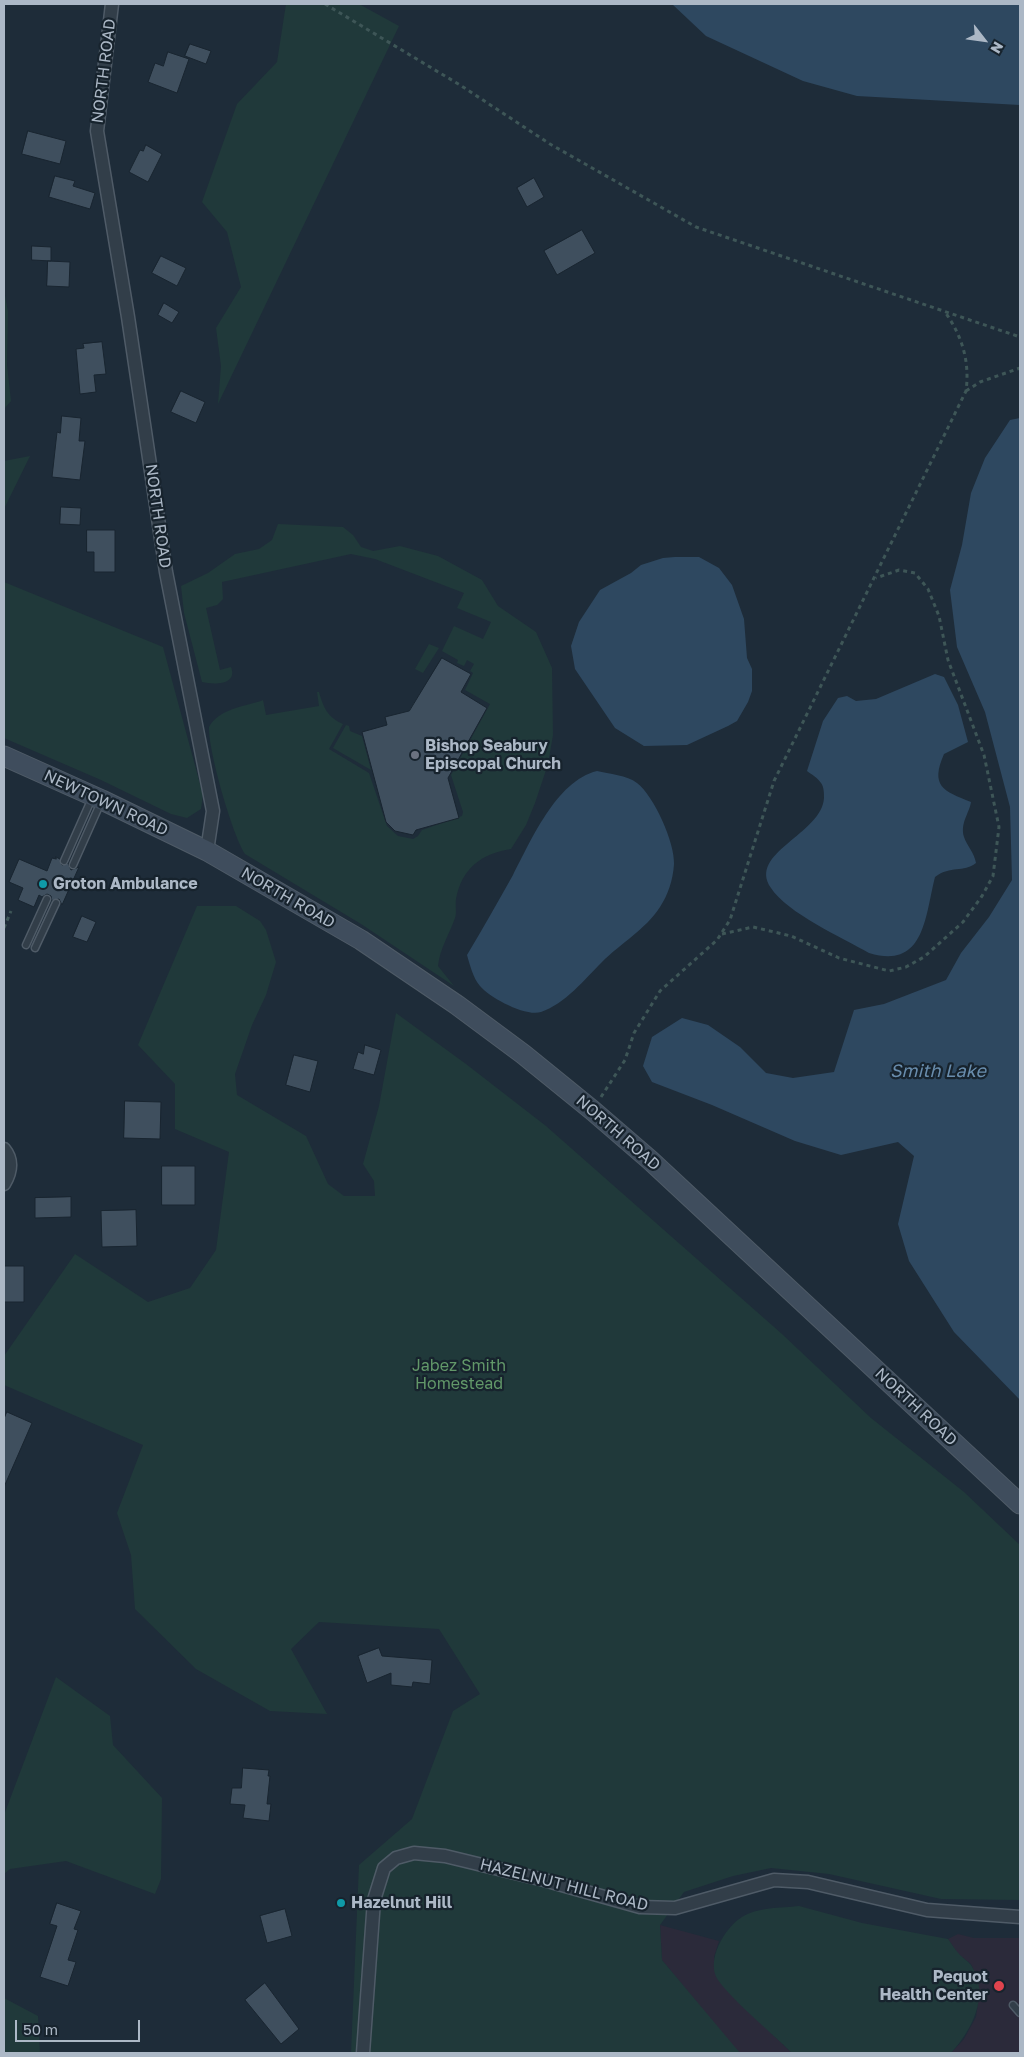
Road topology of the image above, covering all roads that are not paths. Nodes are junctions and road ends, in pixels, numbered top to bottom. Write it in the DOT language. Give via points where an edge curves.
graph roads {
  1 [pos="112,4"];
  2 [pos="4,756"];
  3 [pos="98,798"];
  4 [pos="207,851"];
  5 [pos="64,861"];
  6 [pos="73,865"];
  7 [pos="47,899"];
  8 [pos="56,903"];
  9 [pos="26,945"];
  10 [pos="35,948"];
  11 [pos="4,1149"];
  12 [pos="4,1184"];
  13 [pos="1020,1504"];
  14 [pos="1020,1917"];
  15 [pos="1012,2006"];
  16 [pos="1020,2014"];
  17 [pos="363,2053"];
  1 -- 4 [label="street, NORTH ROAD" via="97,131 166,572 213,811"];
  2 -- 3 [label="main road, NEWTOWN ROAD"];
  3 -- 4 [label="main road, NEWTOWN ROAD"];
  3 -- 5 [label="lane"];
  3 -- 6 [label="lane"];
  4 -- 13 [label="main road, NORTH ROAD" via="361,940 523,1054 707,1211"];
  7 -- 9 [label="lane"];
  8 -- 10 [label="lane"];
  11 -- 12 [label="street" via="10,1159 10,1168"];
  14 -- 17 [label="street, HAZELNUT HILL ROAD" via="928,1910 808,1882 774,1880 675,1908 640,1907 472,1862 414,1853 396,1858 384,1868 377,1884"];
  15 -- 16 [label="lane"];
}
